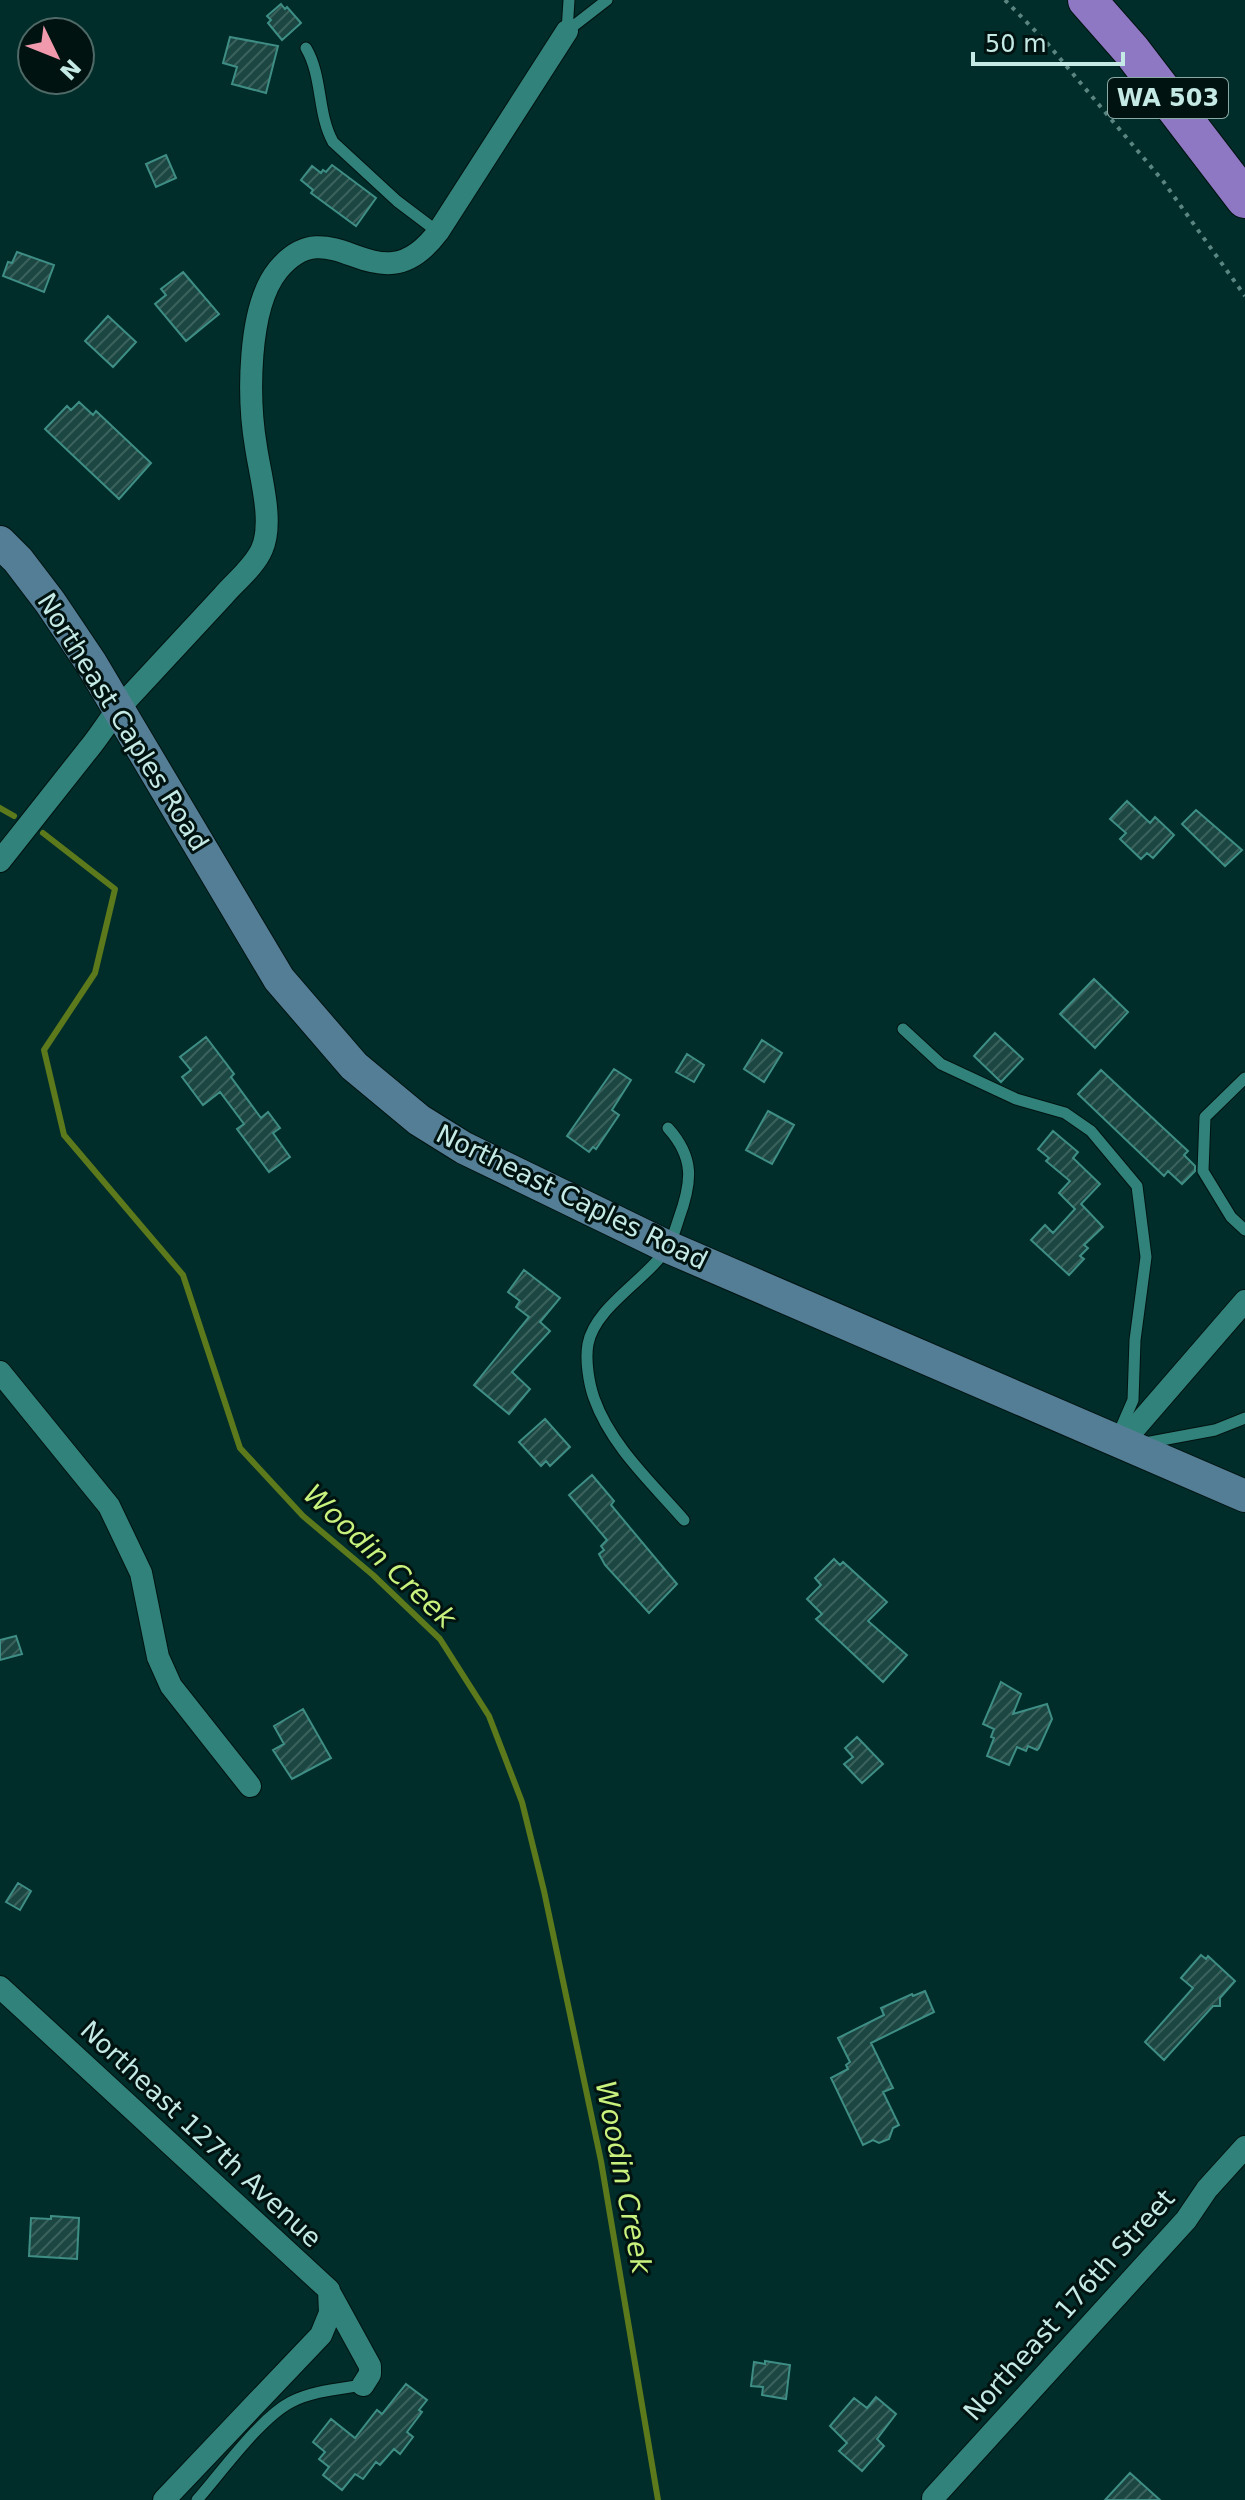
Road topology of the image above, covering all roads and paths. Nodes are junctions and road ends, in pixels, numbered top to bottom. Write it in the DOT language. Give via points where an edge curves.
graph roads {
  1 [pos="569,0"];
  2 [pos="607,0"];
  3 [pos="1005,0"];
  4 [pos="1087,0"];
  5 [pos="567,31"];
  6 [pos="306,48"];
  7 [pos="1245,199"];
  8 [pos="438,232"];
  9 [pos="1245,296"];
  10 [pos="0,542"];
  11 [pos="119,709"];
  12 [pos="0,861"];
  13 [pos="903,1029"];
  14 [pos="1245,1078"];
  15 [pos="668,1128"];
  16 [pos="1245,1230"];
  17 [pos="668,1247"];
  18 [pos="1245,1301"];
  19 [pos="0,1372"];
  20 [pos="1245,1418"];
  21 [pos="1122,1443"];
  22 [pos="1245,1496"];
  23 [pos="684,1520"];
  24 [pos="250,1786"];
  25 [pos="0,1987"];
  26 [pos="1245,2147"];
  27 [pos="329,2290"];
  28 [pos="363,2385"];
  29 [pos="933,2498"];
  30 [pos="164,2500"];
  31 [pos="197,2500"];
  1 -- 5 [label="lane"];
  2 -- 5 [label="lane"];
  3 -- 9 [label="path" via="1163,181"];
  4 -- 7 [label="highway, WA 503"];
  5 -- 8 [label="street"];
  6 -- 8 [label="lane" via="333,142"];
  8 -- 11 [label="street" via="402,263 381,265 326,246 307,247 277,271 251,359 250,394 265,508 262,549"];
  10 -- 11 [label="main road, Northeast Caples Road" via="50,602"];
  11 -- 12 [label="street"];
  11 -- 17 [label="main road, Northeast Caples Road" via="279,979 354,1066 419,1120 464,1148"];
  13 -- 21 [label="lane" via="941,1064 1016,1099 1065,1113 1091,1131 1137,1186 1146,1257 1133,1400"];
  14 -- 16 [label="lane" via="1205,1117 1203,1171"];
  15 -- 17 [label="lane" via="680,1142 689,1178"];
  17 -- 21 [label="main road, Northeast Caples Road"];
  17 -- 23 [label="lane" via="601,1317 588,1343 588,1368 594,1398 615,1440"];
  18 -- 21 [label="street"];
  19 -- 24 [label="street" via="109,1506 141,1573 158,1657 171,1686"];
  20 -- 21 [label="lane" via="1181,1438"];
  21 -- 22 [label="main road, Northeast Caples Road"];
  25 -- 27 [label="street, Northeast 127th Avenue"];
  26 -- 29 [label="street, Northeast 176th Street" via="1186,2220"];
  27 -- 28 [label="street, Northeast 127th Avenue" via="370,2366"];
  27 -- 30 [label="street" via="330,2313 321,2335"];
  28 -- 31 [label="lane" via="290,2402"];
}
